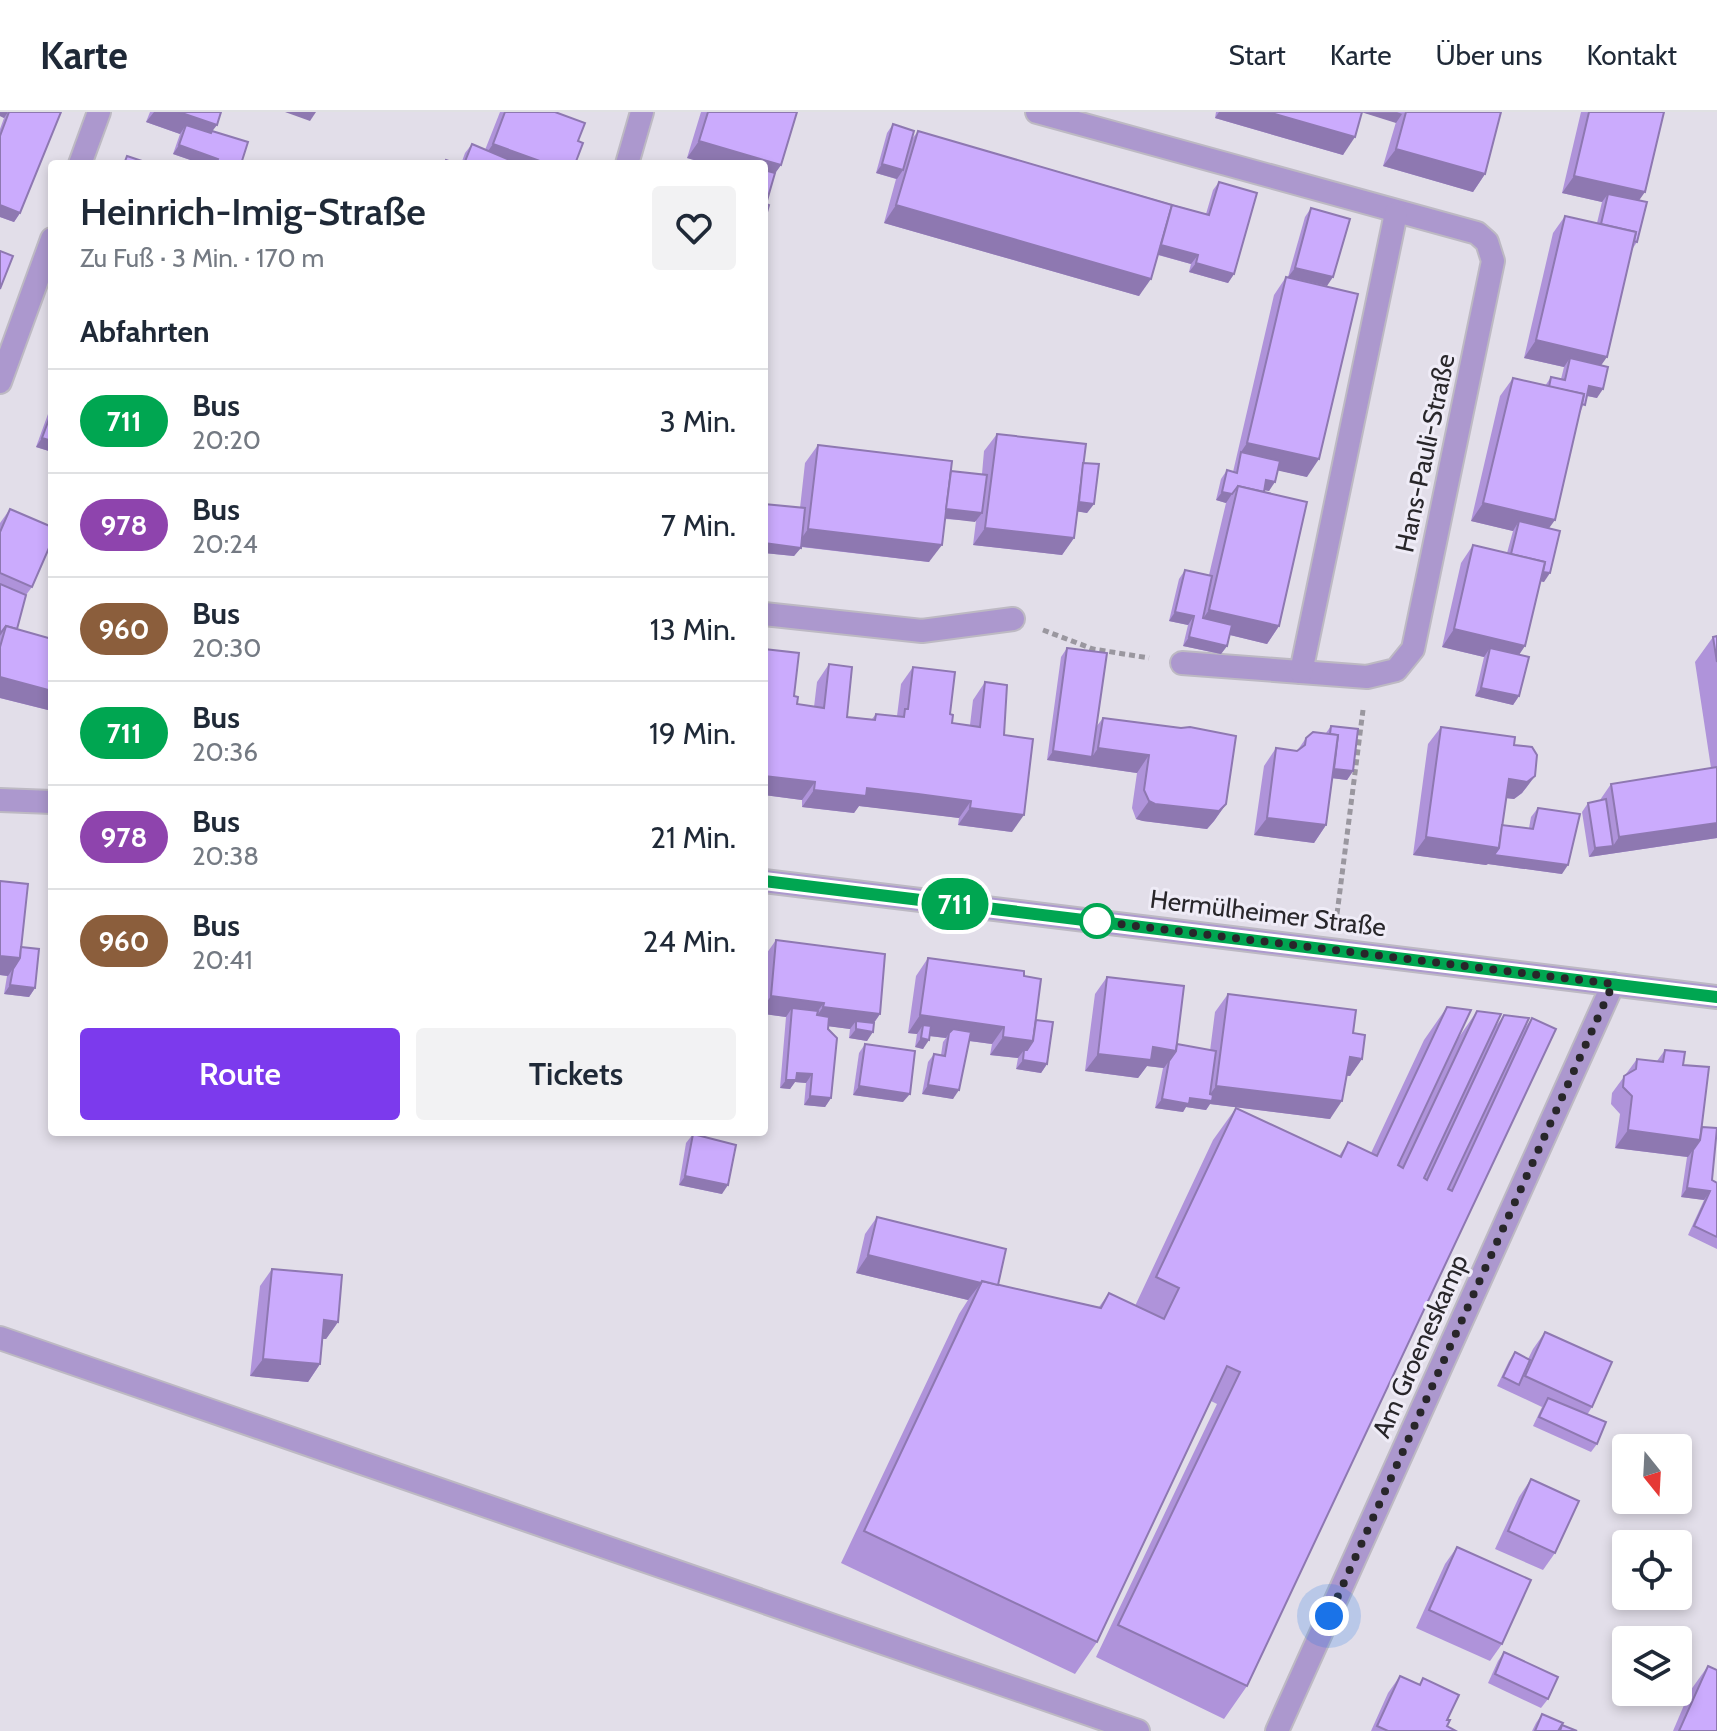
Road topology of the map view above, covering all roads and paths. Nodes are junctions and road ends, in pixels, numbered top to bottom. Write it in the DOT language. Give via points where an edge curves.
graph roads {
  1 [pos="99,112"];
  2 [pos="642,112"];
  3 [pos="1037,112"];
  4 [pos="81,160"];
  5 [pos="628,160"];
  6 [pos="1396,213"];
  7 [pos="48,250"];
  8 [pos="0,382"];
  9 [pos="768,614"];
  10 [pos="1013,619"];
  11 [pos="1182,663"];
  12 [pos="1301,672"];
  13 [pos="1367,677"];
  14 [pos="0,800"];
  15 [pos="48,802"];
  16 [pos="768,881"];
  17 [pos="1332,949"];
  18 [pos="1613,984"];
  19 [pos="1717,997"];
  20 [pos="0,1338"];
  21 [pos="1138,1731"];
  22 [pos="1277,1731"];
  1 -- 4 [label="street"];
  2 -- 5 [label="street"];
  3 -- 6 [label="street, Hans-Pauli-Straße"];
  6 -- 12 [label="street"];
  6 -- 13 [label="street, Hans-Pauli-Straße" via="1477,233 1487,242 1493,261 1413,649 1396,670"];
  7 -- 8 [label="street"];
  9 -- 10 [label="street" via="922,631"];
  10 -- 11 [label="path" via="1093,649"];
  11 -- 12 [label="street, Hans-Pauli-Straße"];
  12 -- 13 [label="street, Hans-Pauli-Straße"];
  13 -- 17 [label="path"];
  14 -- 15 [label="street"];
  16 -- 17 [label="street, Hermülheimer Straße"];
  17 -- 18 [label="street, Hermülheimer Straße"];
  18 -- 19 [label="street, Hermülheimer Straße"];
  18 -- 22 [label="street, Am Groeneskamp"];
  20 -- 21 [label="street"];
}
